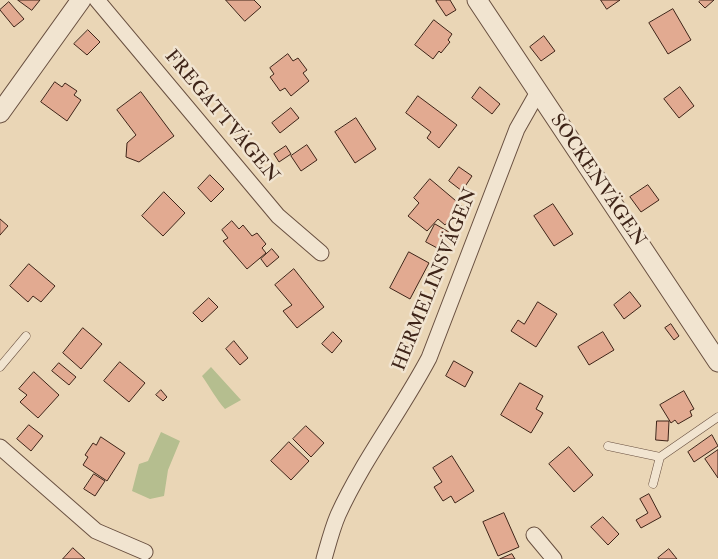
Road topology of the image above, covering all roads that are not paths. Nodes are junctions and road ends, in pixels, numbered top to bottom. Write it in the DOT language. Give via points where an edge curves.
graph roads {
  1 [pos="81,0"];
  2 [pos="97,0"];
  3 [pos="477,0"];
  4 [pos="538,92"];
  5 [pos="0,113"];
  6 [pos="320,253"];
  7 [pos="26,336"];
  8 [pos="718,362"];
  9 [pos="0,367"];
  10 [pos="718,417"];
  11 [pos="608,446"];
  12 [pos="0,447"];
  13 [pos="660,457"];
  14 [pos="653,484"];
  15 [pos="534,536"];
  16 [pos="145,552"];
  17 [pos="324,559"];
  18 [pos="554,559"];
  1 -- 5 [label="street"];
  2 -- 6 [label="street, FREGATTVÄGEN" via="278,216"];
  3 -- 4 [label="street, SOCKENVÄGEN"];
  4 -- 8 [label="street, SOCKENVÄGEN"];
  4 -- 17 [label="street, HERMELINSVÄGEN" via="517,129 429,358 357,479 338,516"];
  7 -- 9 [label="lane"];
  10 -- 13 [label="lane"];
  11 -- 13 [label="lane"];
  12 -- 16 [label="street" via="96,531"];
  13 -- 14 [label="lane"];
  15 -- 18 [label="street"];
}
